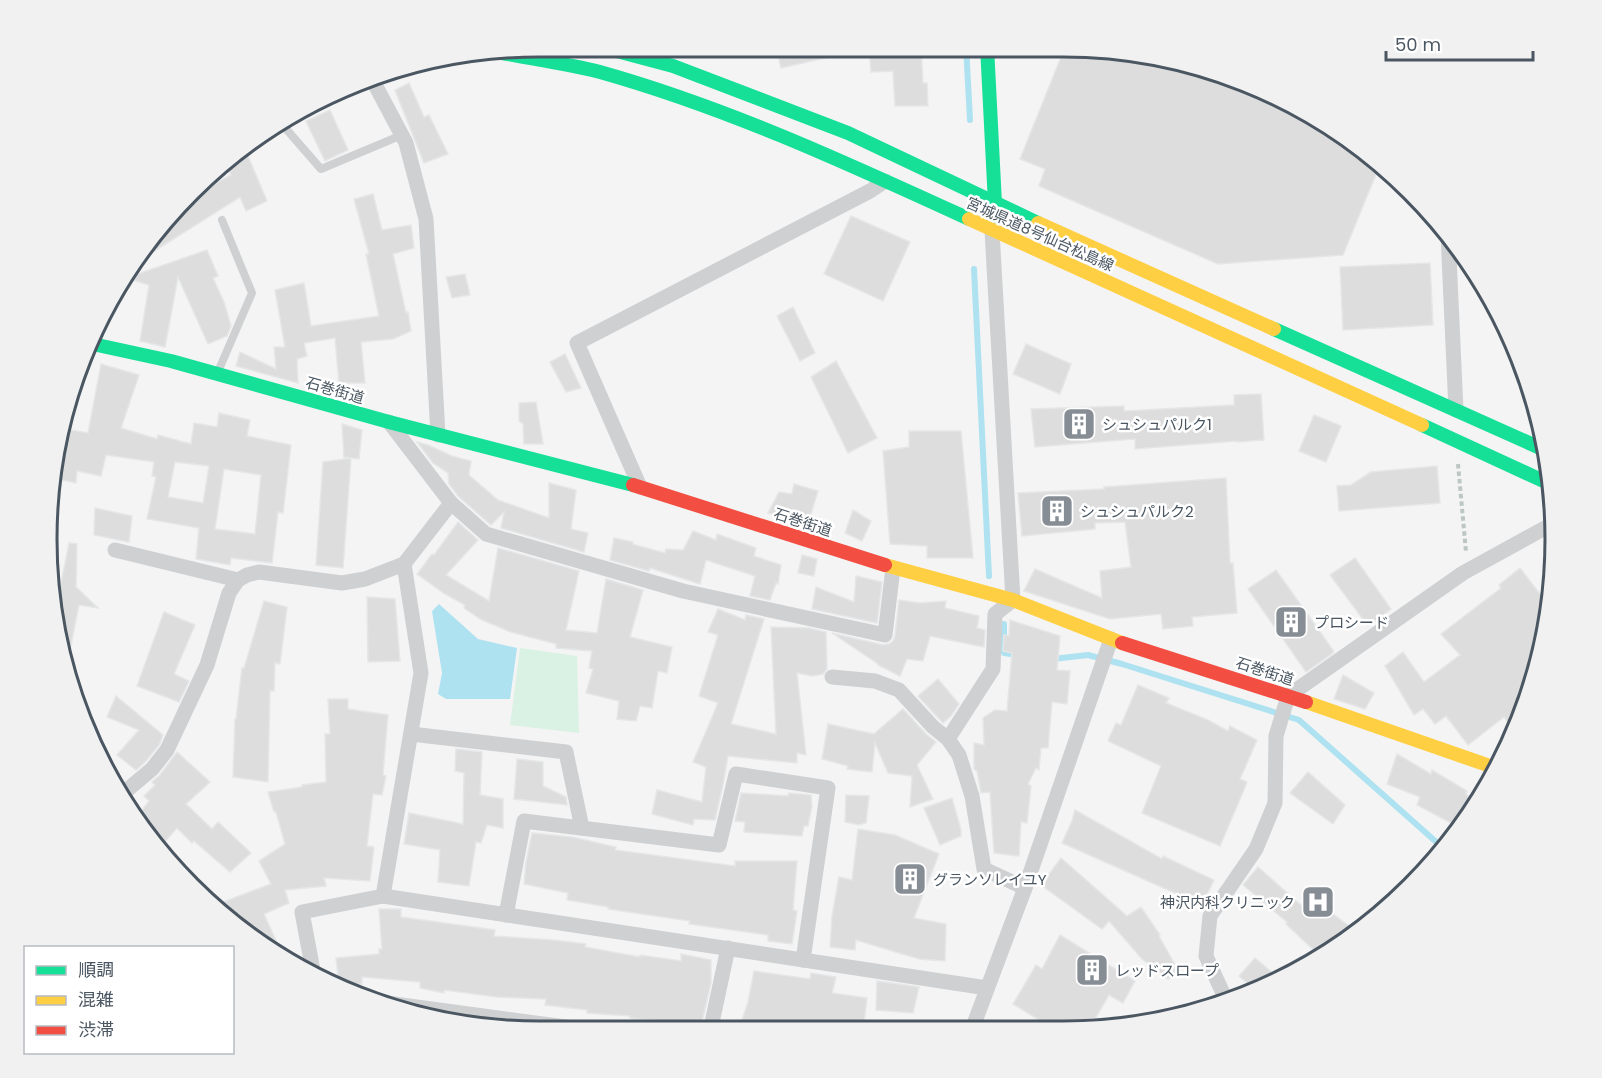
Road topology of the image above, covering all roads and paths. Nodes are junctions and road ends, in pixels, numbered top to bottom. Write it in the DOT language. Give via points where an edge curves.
graph roads {
  1 [pos="525,57"];
  2 [pos="639,57"];
  3 [pos="988,57"];
  4 [pos="376,86"];
  5 [pos="286,129"];
  6 [pos="402,135"];
  7 [pos="885,181"];
  8 [pos="995,204"];
  9 [pos="222,220"];
  10 [pos="992,231"];
  11 [pos="1449,251"];
  12 [pos="98,345"];
  13 [pos="217,374"];
  14 [pos="1456,410"];
  15 [pos="389,422"];
  16 [pos="438,435"];
  17 [pos="1536,447"];
  18 [pos="1458,457"];
  19 [pos="1541,480"];
  20 [pos="640,487"];
  21 [pos="451,503"];
  22 [pos="1545,528"];
  23 [pos="115,550"];
  24 [pos="404,564"];
  25 [pos="893,568"];
  26 [pos="1468,571"];
  27 [pos="238,580"];
  28 [pos="1012,600"];
  29 [pos="1110,643"];
  30 [pos="832,677"];
  31 [pos="1287,699"];
  32 [pos="411,734"];
  33 [pos="948,739"];
  34 [pos="1488,765"];
  35 [pos="127,789"];
  36 [pos="582,828"];
  37 [pos="1025,888"];
  38 [pos="383,896"];
  39 [pos="506,915"];
  40 [pos="728,948"];
  41 [pos="803,960"];
  42 [pos="312,963"];
  43 [pos="987,988"];
  44 [pos="1223,993"];
  45 [pos="436,1010"];
  46 [pos="506,1020"];
  47 [pos="712,1021"];
  48 [pos="975,1021"];
  1 -- 7 [label="main road, 宮城県道8号仙台松島線" via="599,72 710,109"];
  2 -- 8 [label="main road, 宮城県道8号仙台松島線" via="673,66 848,133"];
  3 -- 8 [label="main road"];
  4 -- 6 [label="street"];
  5 -- 6 [label="lane" via="321,169"];
  6 -- 16 [label="street" via="426,219"];
  7 -- 10 [label="main road, 宮城県道8号仙台松島線"];
  7 -- 20 [label="street" via="578,343"];
  8 -- 10 [label="main road"];
  8 -- 14 [label="main road, 宮城県道8号仙台松島線"];
  9 -- 13 [label="lane" via="252,293"];
  10 -- 19 [label="main road, 宮城県道8号仙台松島線"];
  10 -- 28 [label="street"];
  11 -- 14 [label="street"];
  12 -- 13 [label="main road, 石巻街道"];
  13 -- 15 [label="main road, 石巻街道"];
  14 -- 17 [label="main road, 宮城県道8号仙台松島線"];
  15 -- 16 [label="main road, 石巻街道"];
  15 -- 21 [label="street"];
  16 -- 20 [label="main road, 石巻街道"];
  18 -- 26 [label="path"];
  20 -- 25 [label="main road, 石巻街道"];
  21 -- 24 [label="street"];
  21 -- 25 [label="street" via="486,534 683,591 885,635"];
  22 -- 26 [label="street"];
  23 -- 27 [label="street"];
  24 -- 27 [label="street" via="342,583 260,572"];
  24 -- 32 [label="street" via="421,673"];
  25 -- 28 [label="main road, 石巻街道"];
  26 -- 31 [label="street"];
  27 -- 35 [label="street" via="229,593 207,665 167,750 152,769"];
  28 -- 29 [label="main road, 石巻街道"];
  28 -- 33 [label="street" via="995,614 993,669"];
  29 -- 31 [label="main road, 石巻街道"];
  29 -- 37 [label="street"];
  30 -- 33 [label="street" via="875,681 899,690"];
  31 -- 34 [label="main road, 石巻街道"];
  31 -- 44 [label="street" via="1276,736 1275,803 1256,849 1210,916 1206,956"];
  32 -- 36 [label="street" via="566,752"];
  32 -- 38 [label="street"];
  33 -- 37 [label="street" via="959,755 972,796 984,869"];
  36 -- 39 [label="street" via="524,821"];
  36 -- 41 [label="street" via="719,845 736,774 828,788"];
  37 -- 43 [label="street"];
  38 -- 39 [label="street"];
  38 -- 42 [label="street" via="302,912"];
  39 -- 40 [label="street"];
  40 -- 41 [label="street"];
  40 -- 47 [label="street"];
  41 -- 43 [label="street"];
  43 -- 48 [label="street"];
  45 -- 46 [label="street"];
}
